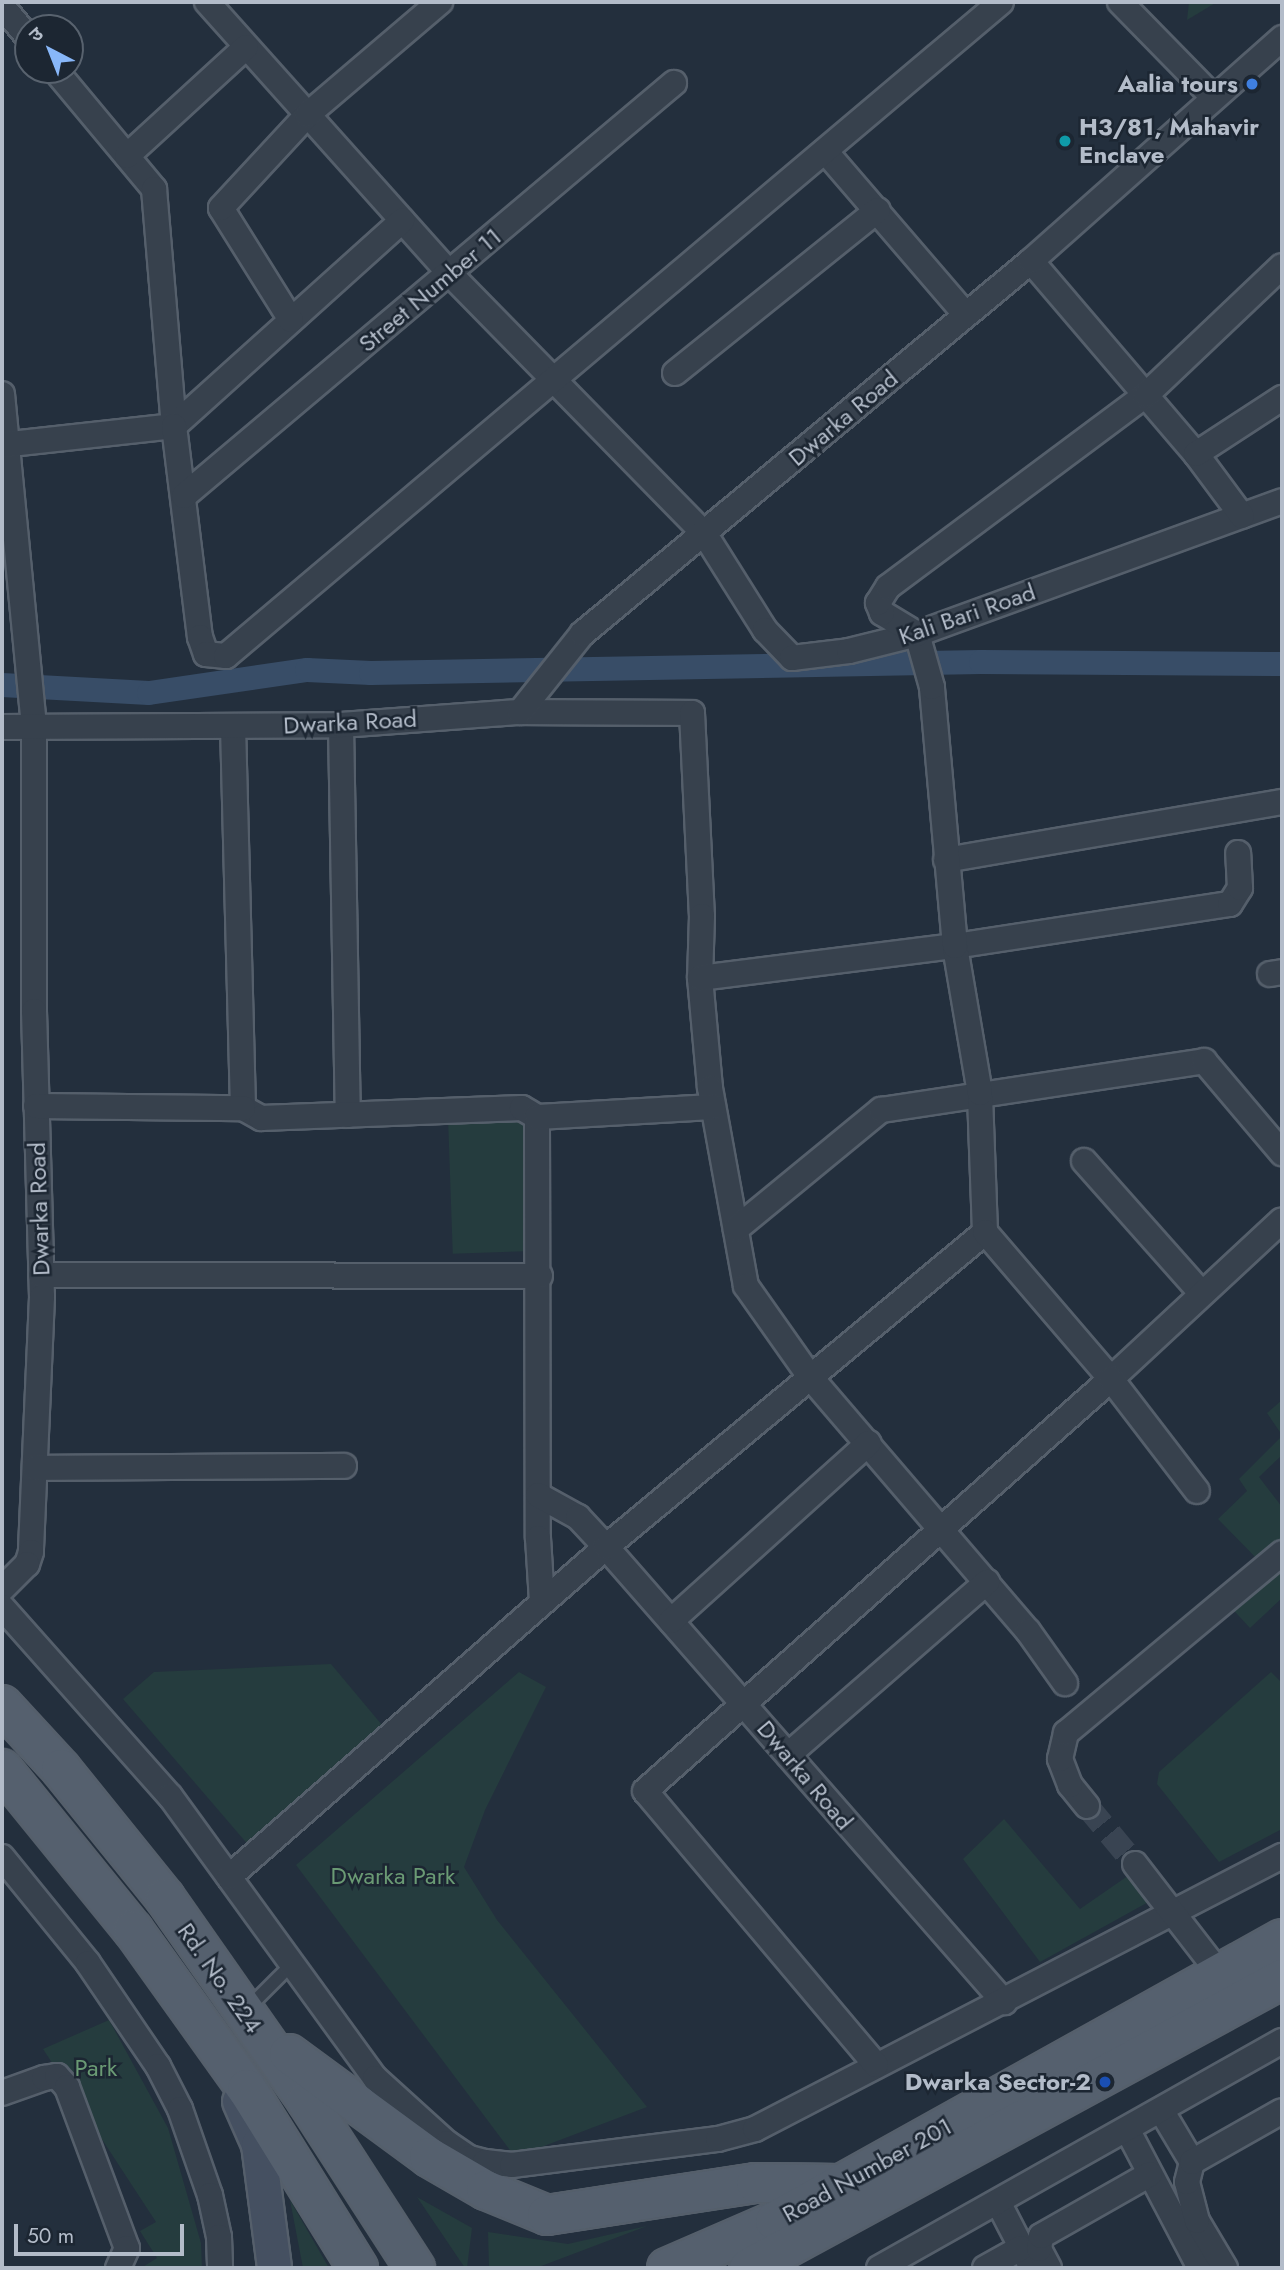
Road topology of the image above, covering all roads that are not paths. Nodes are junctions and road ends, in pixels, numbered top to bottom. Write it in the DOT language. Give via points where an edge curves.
graph roads {
  1 [pos="207,2"];
  2 [pos="440,2"];
  3 [pos="1001,2"];
  4 [pos="1120,2"];
  5 [pos="2,6"];
  6 [pos="14,20"];
  7 [pos="1282,38"];
  8 [pos="246,47"];
  9 [pos="674,83"];
  10 [pos="67,84"];
  11 [pos="1213,97"];
  12 [pos="307,115"];
  13 [pos="825,151"];
  14 [pos="127,156"];
  15 [pos="878,210"];
  16 [pos="402,221"];
  17 [pos="1031,261"];
  18 [pos="1282,266"];
  19 [pos="450,274"];
  20 [pos="966,315"];
  21 [pos="291,320"];
  22 [pos="675,373"];
  23 [pos="549,379"];
  24 [pos="2,394"];
  25 [pos="1146,395"];
  26 [pos="1282,398"];
  27 [pos="174,426"];
  28 [pos="4,445"];
  29 [pos="1196,454"];
  30 [pos="184,496"];
  31 [pos="1282,501"];
  32 [pos="1242,516"];
  33 [pos="704,533"];
  34 [pos="916,634"];
  35 [pos="520,712"];
  36 [pos="341,725"];
  37 [pos="233,726"];
  38 [pos="2,727"];
  39 [pos="34,727"];
  40 [pos="1282,802"];
  41 [pos="1238,853"];
  42 [pos="946,860"];
  43 [pos="955,946"];
  44 [pos="701,978"];
  45 [pos="980,1093"];
  46 [pos="36,1106"];
  47 [pos="713,1107"];
  48 [pos="243,1108"];
  49 [pos="348,1115"];
  50 [pos="537,1117"];
  51 [pos="1282,1153"];
  52 [pos="1084,1161"];
  53 [pos="1282,1220"];
  54 [pos="736,1229"];
  55 [pos="985,1232"];
  56 [pos="41,1275"];
  57 [pos="540,1276"];
  58 [pos="1201,1293"];
  59 [pos="811,1378"];
  60 [pos="1111,1379"];
  61 [pos="869,1443"];
  62 [pos="344,1466"];
  63 [pos="35,1468"];
  64 [pos="1197,1490"];
  65 [pos="538,1495"];
  66 [pos="943,1531"];
  67 [pos="606,1547"];
  68 [pos="1282,1553"];
  69 [pos="987,1582"];
  70 [pos="2,1589"];
  71 [pos="542,1602"];
  72 [pos="2,1607"];
  73 [pos="671,1621"];
  74 [pos="1065,1683"];
  75 [pos="744,1703"];
  76 [pos="2,1705"];
  77 [pos="788,1755"];
  78 [pos="2,1769"];
  79 [pos="1087,1806"];
  80 [pos="1282,1856"];
  81 [pos="2,1857"];
  82 [pos="1135,1864"];
  83 [pos="229,1877"];
  84 [pos="1176,1913"];
  85 [pos="1282,1939"];
  86 [pos="291,1965"];
  87 [pos="1220,1974"];
  88 [pos="1282,1979"];
  89 [pos="1004,2002"];
  90 [pos="247,2019"];
  91 [pos="1282,2041"];
  92 [pos="216,2050"];
  93 [pos="876,2065"];
  94 [pos="2,2094"];
  95 [pos="1161,2110"];
  96 [pos="1282,2111"];
  97 [pos="1127,2129"];
  98 [pos="1192,2162"];
  99 [pos="1150,2174"];
  100 [pos="841,2185"];
  101 [pos="998,2202"];
  102 [pos="1026,2258"];
  103 [pos="759,2265"];
  104 [pos="118,2268"];
  105 [pos="220,2268"];
  106 [pos="274,2268"];
  107 [pos="358,2268"];
  108 [pos="415,2268"];
  109 [pos="667,2268"];
  110 [pos="879,2268"];
  111 [pos="985,2268"];
  112 [pos="1049,2268"];
  113 [pos="1200,2268"];
  114 [pos="1225,2268"];
  1 -- 8 [label="street"];
  2 -- 12 [label="street"];
  3 -- 13 [label="street"];
  4 -- 11 [label="street"];
  5 -- 6 [label="street"];
  7 -- 11 [label="street, Dwarka Road"];
  8 -- 12 [label="street"];
  8 -- 14 [label="street"];
  9 -- 19 [label="street, Street Number 11"];
  10 -- 14 [label="street"];
  11 -- 17 [label="street, Dwarka Road"];
  12 -- 16 [label="street"];
  12 -- 21 [label="street" via="221,208"];
  13 -- 15 [label="street"];
  13 -- 23 [label="street"];
  14 -- 27 [label="street" via="153,189"];
  15 -- 20 [label="street"];
  15 -- 22 [label="street"];
  16 -- 19 [label="street"];
  16 -- 21 [label="street"];
  17 -- 20 [label="street, Dwarka Road"];
  17 -- 25 [label="street"];
  18 -- 25 [label="street"];
  19 -- 23 [label="street"];
  19 -- 30 [label="street, Street Number 11"];
  20 -- 33 [label="street, Dwarka Road"];
  21 -- 27 [label="street"];
  23 -- 30 [label="street" via="226,656 216,659 203,647"];
  23 -- 33 [label="street"];
  24 -- 28 [label="street"];
  25 -- 29 [label="street"];
  25 -- 34 [label="street" via="888,587 878,603 882,613"];
  26 -- 29 [label="street"];
  27 -- 28 [label="street"];
  27 -- 30 [label="street"];
  28 -- 39 [label="street" via="31,664"];
  29 -- 32 [label="street"];
  31 -- 32 [label="street, Kali Bari Road"];
  32 -- 34 [label="street, Kali Bari Road"];
  33 -- 34 [label="street, Kali Bari Road" via="765,630 792,658 838,653"];
  33 -- 35 [label="street, Dwarka Road" via="582,634 546,685"];
  34 -- 42 [label="street" via="928,660 932,688"];
  35 -- 36 [label="street, Dwarka Road"];
  35 -- 44 [label="street" via="692,713"];
  36 -- 37 [label="street, Dwarka Road"];
  36 -- 49 [label="street"];
  37 -- 39 [label="street, Dwarka Road"];
  37 -- 48 [label="street"];
  38 -- 39 [label="street"];
  39 -- 46 [label="street, Dwarka Road"];
  40 -- 42 [label="street"];
  41 -- 43 [label="street" via="1239,894 1230,904"];
  42 -- 43 [label="street"];
  43 -- 44 [label="street"];
  43 -- 45 [label="street"];
  44 -- 47 [label="street"];
  45 -- 51 [label="street" via="1203,1061"];
  45 -- 54 [label="street" via="875,1114"];
  45 -- 55 [label="street"];
  46 -- 48 [label="street"];
  46 -- 56 [label="street, Dwarka Road"];
  47 -- 50 [label="street"];
  47 -- 54 [label="street"];
  48 -- 49 [label="street" via="261,1118"];
  49 -- 50 [label="street" via="522,1108"];
  50 -- 57 [label="street"];
  52 -- 58 [label="street"];
  53 -- 58 [label="street"];
  54 -- 59 [label="street" via="749,1293"];
  55 -- 59 [label="street"];
  55 -- 60 [label="street"];
  56 -- 57 [label="street"];
  56 -- 63 [label="street, Dwarka Road"];
  57 -- 65 [label="street"];
  58 -- 60 [label="street"];
  59 -- 61 [label="street"];
  59 -- 67 [label="street"];
  60 -- 64 [label="street"];
  60 -- 66 [label="street"];
  61 -- 66 [label="street"];
  61 -- 73 [label="street"];
  62 -- 63 [label="street"];
  63 -- 70 [label="street, Dwarka Road" via="31,1552 27,1564"];
  65 -- 67 [label="street, Dwarka Road" via="578,1517"];
  65 -- 71 [label="street"];
  66 -- 69 [label="street"];
  66 -- 75 [label="street"];
  67 -- 71 [label="street"];
  67 -- 73 [label="street, Dwarka Road"];
  68 -- 79 [label="street" via="1066,1733 1060,1759 1070,1785"];
  69 -- 74 [label="street"];
  69 -- 77 [label="street"];
  71 -- 83 [label="street"];
  72 -- 83 [label="street" via="141,1761"];
  73 -- 75 [label="street, Dwarka Road"];
  75 -- 77 [label="street, Dwarka Road"];
  75 -- 93 [label="street" via="645,1791 647,1797"];
  76 -- 90 [label="main road, Rd. No. 224" via="61,1769 164,1898"];
  77 -- 89 [label="street, Dwarka Road"];
  78 -- 92 [label="main road, Rd. No. 224" via="133,1930"];
  80 -- 84 [label="street"];
  81 -- 105 [label="street" via="88,1963 158,2066 180,2109 206,2183 219,2237"];
  82 -- 84 [label="street"];
  83 -- 86 [label="street"];
  84 -- 87 [label="street"];
  84 -- 89 [label="street"];
  85 -- 87 [label="main road, Road Number 201"];
  86 -- 90 [label="lane"];
  86 -- 93 [label="street" via="375,2078 447,2143 469,2158 485,2162 512,2165 718,2139 755,2129"];
  87 -- 100 [label="main road, Road Number 201"];
  88 -- 103 [label="main road, Road Number 201"];
  89 -- 93 [label="street"];
  90 -- 100 [label="main road" via="429,2157 486,2190 547,2215 756,2182"];
  90 -- 108 [label="main road, Rd. No. 224" via="307,2101"];
  91 -- 95 [label="street"];
  92 -- 106 [label="main road" via="258,2144"];
  92 -- 107 [label="main road, Rd. No. 224" via="247,2089"];
  94 -- 104 [label="street" via="57,2076 67,2087 127,2248"];
  95 -- 97 [label="street"];
  95 -- 98 [label="street"];
  96 -- 98 [label="street"];
  97 -- 99 [label="street"];
  97 -- 101 [label="street"];
  98 -- 114 [label="street" via="1187,2182 1197,2221"];
  99 -- 112 [label="street" via="1041,2236 1039,2249"];
  99 -- 113 [label="street"];
  100 -- 109 [label="main road, Road Number 201" via="775,2221"];
  101 -- 102 [label="street"];
  101 -- 110 [label="street"];
  102 -- 111 [label="street"];
}
